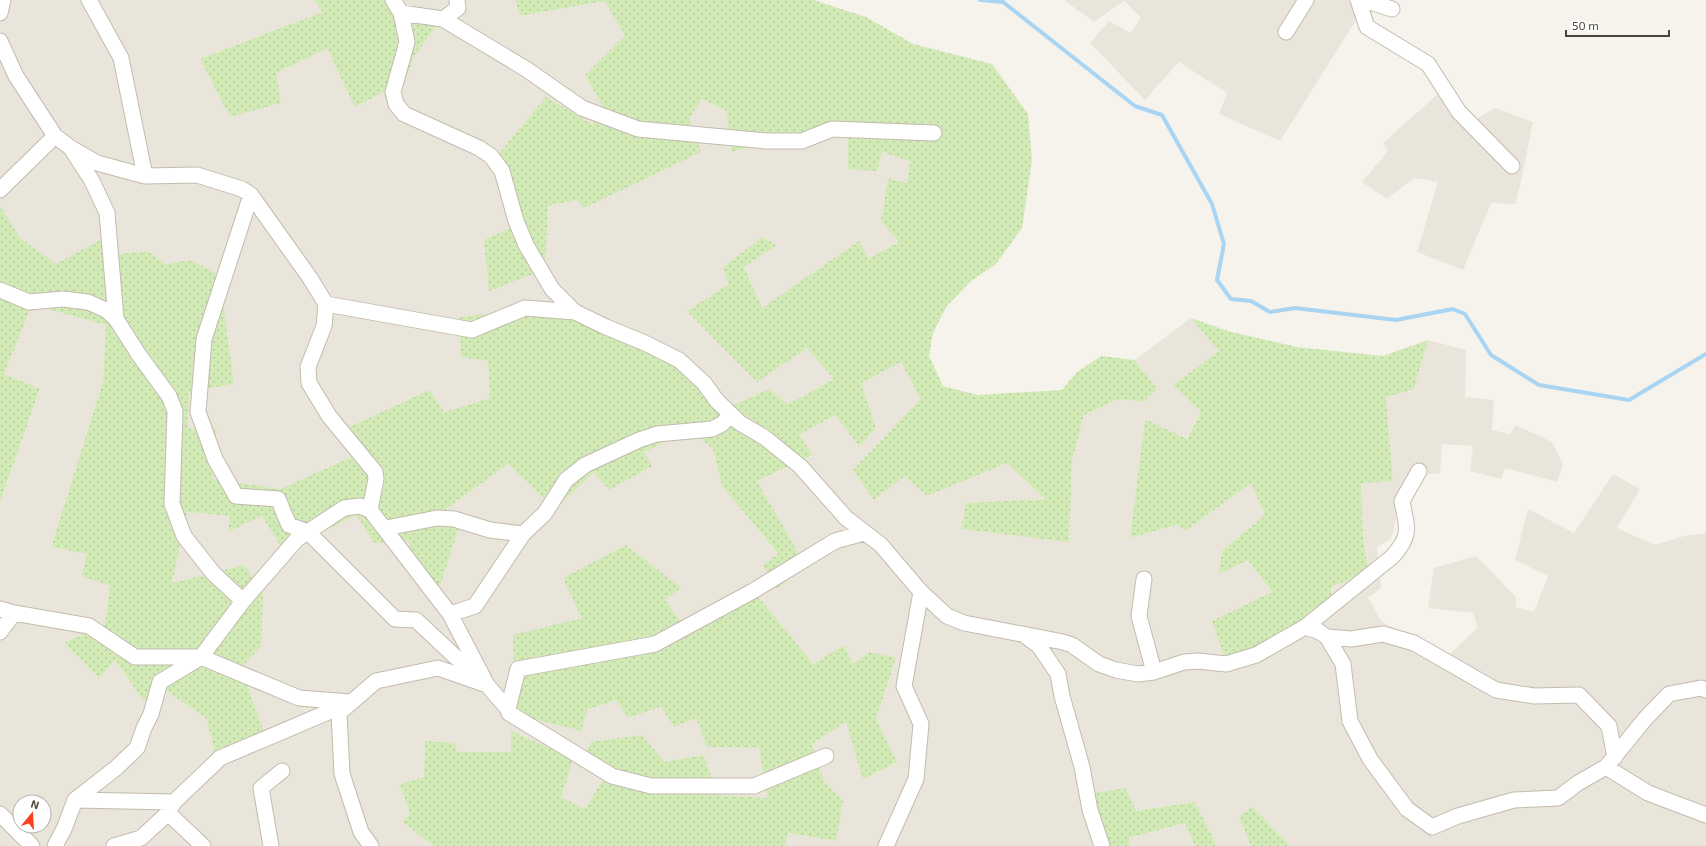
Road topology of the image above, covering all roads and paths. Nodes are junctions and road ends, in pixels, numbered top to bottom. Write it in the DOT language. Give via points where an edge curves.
graph roads {
  1 [pos="3,0"];
  2 [pos="89,0"];
  3 [pos="393,0"];
  4 [pos="1306,0"];
  5 [pos="1358,0"];
  6 [pos="1363,0"];
  7 [pos="460,3"];
  8 [pos="1392,9"];
  9 [pos="0,13"];
  10 [pos="401,13"];
  11 [pos="443,19"];
  12 [pos="1286,32"];
  13 [pos="0,41"];
  14 [pos="934,133"];
  15 [pos="55,136"];
  16 [pos="71,148"];
  17 [pos="1512,166"];
  18 [pos="145,176"];
  19 [pos="0,190"];
  20 [pos="251,195"];
  21 [pos="0,290"];
  22 [pos="326,304"];
  23 [pos="575,312"];
  24 [pos="116,319"];
  25 [pos="731,414"];
  26 [pos="1419,471"];
  27 [pos="370,510"];
  28 [pos="386,528"];
  29 [pos="308,532"];
  30 [pos="864,533"];
  31 [pos="523,534"];
  32 [pos="1144,579"];
  33 [pos="921,592"];
  34 [pos="243,601"];
  35 [pos="7,611"];
  36 [pos="450,614"];
  37 [pos="1305,626"];
  38 [pos="0,632"];
  39 [pos="1027,637"];
  40 [pos="1327,638"];
  41 [pos="201,657"];
  42 [pos="1154,672"];
  43 [pos="486,686"];
  44 [pos="1706,690"];
  45 [pos="350,702"];
  46 [pos="508,709"];
  47 [pos="826,756"];
  48 [pos="1611,762"];
  49 [pos="282,771"];
  50 [pos="75,800"];
  51 [pos="171,808"];
  52 [pos="0,814"];
  53 [pos="1706,815"];
  54 [pos="32,846"];
  55 [pos="55,846"];
  56 [pos="114,846"];
  57 [pos="204,846"];
  58 [pos="271,846"];
  59 [pos="371,846"];
  60 [pos="886,846"];
  61 [pos="1102,846"];
  1 -- 9 [label="street"];
  2 -- 18 [label="street" via="121,58"];
  3 -- 10 [label="street"];
  4 -- 12 [label="street"];
  5 -- 17 [label="street" via="1367,27 1428,64 1459,112"];
  6 -- 8 [label="street"];
  7 -- 11 [label="street"];
  10 -- 11 [label="street"];
  10 -- 23 [label="street" via="407,42 393,92 396,104 404,114 479,148 490,156 502,171 516,221 526,245 552,289"];
  11 -- 14 [label="street" via="526,69 582,108 638,129 766,141 802,141 832,129"];
  13 -- 15 [label="street" via="16,76"];
  15 -- 16 [label="street"];
  15 -- 19 [label="street"];
  16 -- 18 [label="street" via="97,164"];
  16 -- 24 [label="street" via="108,213"];
  18 -- 20 [label="street" via="197,176 242,189"];
  20 -- 22 [label="street"];
  20 -- 29 [label="street" via="204,339 198,412 215,459 236,496 278,500 289,525"];
  21 -- 24 [label="street" via="29,302 63,299 88,302 106,310"];
  22 -- 23 [label="street" via="472,330 525,308"];
  22 -- 27 [label="street" via="324,326 308,367 309,383 329,416 375,472"];
  23 -- 25 [label="street" via="679,360 704,383"];
  24 -- 34 [label="street" via="139,356 169,396 175,411 172,504 184,536 213,573"];
  25 -- 30 [label="street" via="800,466 846,518"];
  25 -- 31 [label="street" via="722,424 712,429 657,434 585,465 566,480 545,514"];
  26 -- 37 [label="street" via="1402,501 1408,531 1401,547 1392,557"];
  27 -- 28 [label="street"];
  27 -- 29 [label="street" via="360,506 344,508"];
  28 -- 31 [label="street" via="437,518 490,530"];
  28 -- 36 [label="street"];
  29 -- 34 [label="street" via="297,539 277,560"];
  29 -- 43 [label="street" via="395,619 416,620"];
  30 -- 33 [label="street" via="881,545"];
  30 -- 46 [label="street" via="835,542 753,591 655,644 518,669"];
  31 -- 36 [label="street" via="475,606"];
  32 -- 42 [label="street" via="1140,616"];
  33 -- 39 [label="street" via="947,616 964,623"];
  33 -- 60 [label="street" via="904,686 921,724 916,779"];
  34 -- 41 [label="street"];
  35 -- 38 [label="street"];
  35 -- 41 [label="street" via="89,626 135,657"];
  36 -- 43 [label="street"];
  37 -- 40 [label="street"];
  37 -- 42 [label="street" via="1256,655 1226,664 1184,662"];
  39 -- 42 [label="street" via="1072,645 1099,664 1116,670 1138,674"];
  39 -- 61 [label="street" via="1040,646 1058,674 1082,767 1090,810"];
  40 -- 48 [label="street" via="1351,639 1383,634 1414,643 1496,690 1534,696 1579,695 1609,726"];
  40 -- 48 [label="street" via="1343,664 1350,721 1370,759 1407,809 1432,827 1458,816 1514,800 1558,798"];
  41 -- 45 [label="street" via="299,698"];
  41 -- 50 [label="street" via="160,682 151,714 137,748"];
  43 -- 45 [label="street" via="438,668 376,681"];
  43 -- 46 [label="street"];
  44 -- 48 [label="street" via="1701,688 1669,694 1645,719"];
  45 -- 51 [label="street" via="220,758"];
  45 -- 59 [label="street" via="339,713 342,774 362,832"];
  46 -- 47 [label="street" via="509,713 612,776 651,786 754,786"];
  48 -- 53 [label="street" via="1648,793"];
  49 -- 58 [label="street" via="261,788"];
  50 -- 51 [label="street"];
  50 -- 55 [label="street"];
  51 -- 56 [label="street" via="141,838"];
  51 -- 57 [label="street"];
  52 -- 54 [label="street"];
}
